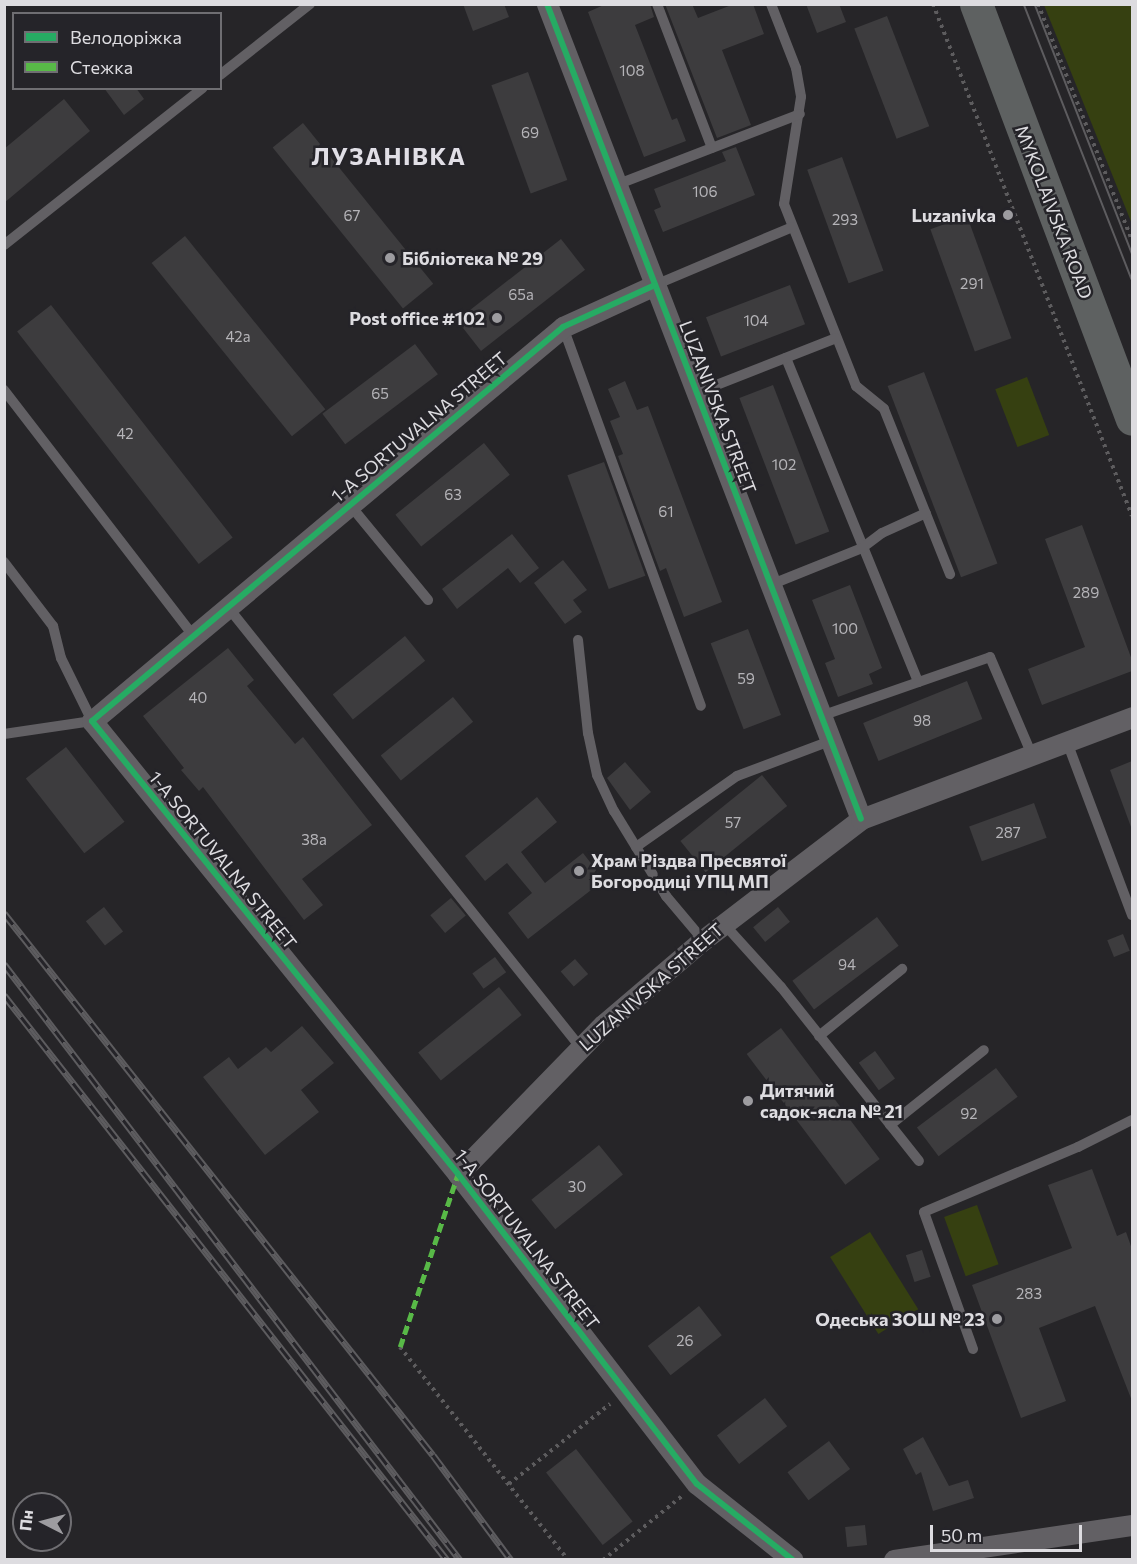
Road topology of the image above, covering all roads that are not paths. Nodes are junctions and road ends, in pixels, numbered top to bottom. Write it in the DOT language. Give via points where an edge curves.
graph roads {
  1 [pos="310,4"];
  2 [pos="547,4"];
  3 [pos="657,4"];
  4 [pos="771,4"];
  5 [pos="976,4"];
  6 [pos="222,73"];
  7 [pos="200,90"];
  8 [pos="800,114"];
  9 [pos="712,148"];
  10 [pos="616,185"];
  11 [pos="792,227"];
  12 [pos="4,244"];
  13 [pos="655,285"];
  14 [pos="563,327"];
  15 [pos="836,338"];
  16 [pos="786,358"];
  17 [pos="4,390"];
  18 [pos="696,393"];
  19 [pos="1132,418"];
  20 [pos="350,505"];
  21 [pos="926,513"];
  22 [pos="862,548"];
  23 [pos="4,562"];
  24 [pos="950,574"];
  25 [pos="770,585"];
  26 [pos="428,600"];
  27 [pos="227,606"];
  28 [pos="193,635"];
  29 [pos="578,640"];
  30 [pos="918,682"];
  31 [pos="701,706"];
  32 [pos="821,716"];
  33 [pos="1132,717"];
  34 [pos="92,721"];
  35 [pos="4,734"];
  36 [pos="830,741"];
  37 [pos="1067,742"];
  38 [pos="1032,755"];
  39 [pos="861,819"];
  40 [pos="636,847"];
  41 [pos="1132,915"];
  42 [pos="724,924"];
  43 [pos="703,940"];
  44 [pos="902,969"];
  45 [pos="819,1035"];
  46 [pos="581,1048"];
  47 [pos="984,1050"];
  48 [pos="1132,1120"];
  49 [pos="890,1125"];
  50 [pos="919,1161"];
  51 [pos="458,1174"];
  52 [pos="973,1349"];
  53 [pos="1132,1525"];
  54 [pos="792,1560"];
  55 [pos="894,1560"];
  1 -- 6 [label="lane"];
  2 -- 10 [label="street, LUZANIVSKA STREET"];
  3 -- 9 [label="lane"];
  4 -- 8 [label="lane" via="796,68"];
  5 -- 19 [label="main road, MYKOLAIVSKA ROAD"];
  7 -- 12 [label="lane"];
  8 -- 9 [label="lane"];
  8 -- 11 [label="lane" via="784,191"];
  9 -- 10 [label="lane"];
  10 -- 13 [label="street, LUZANIVSKA STREET"];
  11 -- 13 [label="lane"];
  11 -- 15 [label="lane"];
  13 -- 14 [label="street, 1-A SORTUVALNA STREET"];
  13 -- 18 [label="street, LUZANIVSKA STREET"];
  14 -- 20 [label="street, 1-A SORTUVALNA STREET"];
  14 -- 31 [label="lane"];
  15 -- 16 [label="lane"];
  15 -- 21 [label="lane" via="855,386 884,409"];
  16 -- 18 [label="lane"];
  16 -- 22 [label="lane"];
  17 -- 28 [label="lane"];
  18 -- 25 [label="street, LUZANIVSKA STREET"];
  20 -- 26 [label="lane"];
  20 -- 27 [label="street, 1-A SORTUVALNA STREET"];
  21 -- 22 [label="lane" via="882,533"];
  21 -- 24 [label="lane"];
  22 -- 25 [label="lane"];
  22 -- 30 [label="lane"];
  23 -- 34 [label="lane" via="53,626 61,658"];
  25 -- 32 [label="street, LUZANIVSKA STREET"];
  27 -- 28 [label="street, 1-A SORTUVALNA STREET"];
  27 -- 46 [label="lane"];
  28 -- 34 [label="street, 1-A SORTUVALNA STREET"];
  29 -- 40 [label="lane" via="584,710 597,775"];
  30 -- 32 [label="lane"];
  30 -- 38 [label="lane" via="990,657"];
  32 -- 36 [label="street, LUZANIVSKA STREET"];
  33 -- 37 [label="street, LUZANIVSKA STREET"];
  34 -- 35 [label="lane"];
  34 -- 51 [label="street, 1-A SORTUVALNA STREET"];
  36 -- 39 [label="street, LUZANIVSKA STREET"];
  36 -- 40 [label="lane" via="737,776"];
  37 -- 38 [label="street, LUZANIVSKA STREET"];
  37 -- 41 [label="lane"];
  38 -- 39 [label="street, LUZANIVSKA STREET"];
  39 -- 42 [label="street, LUZANIVSKA STREET"];
  40 -- 43 [label="lane" via="666,896"];
  42 -- 43 [label="street, LUZANIVSKA STREET"];
  42 -- 45 [label="lane"];
  43 -- 46 [label="street, LUZANIVSKA STREET"];
  44 -- 45 [label="lane"];
  45 -- 49 [label="lane"];
  46 -- 51 [label="street, LUZANIVSKA STREET"];
  47 -- 49 [label="lane"];
  48 -- 52 [label="lane" via="924,1212"];
  49 -- 50 [label="lane"];
  51 -- 54 [label="street, 1-A SORTUVALNA STREET" via="697,1484"];
  53 -- 55 [label="street"];
}
